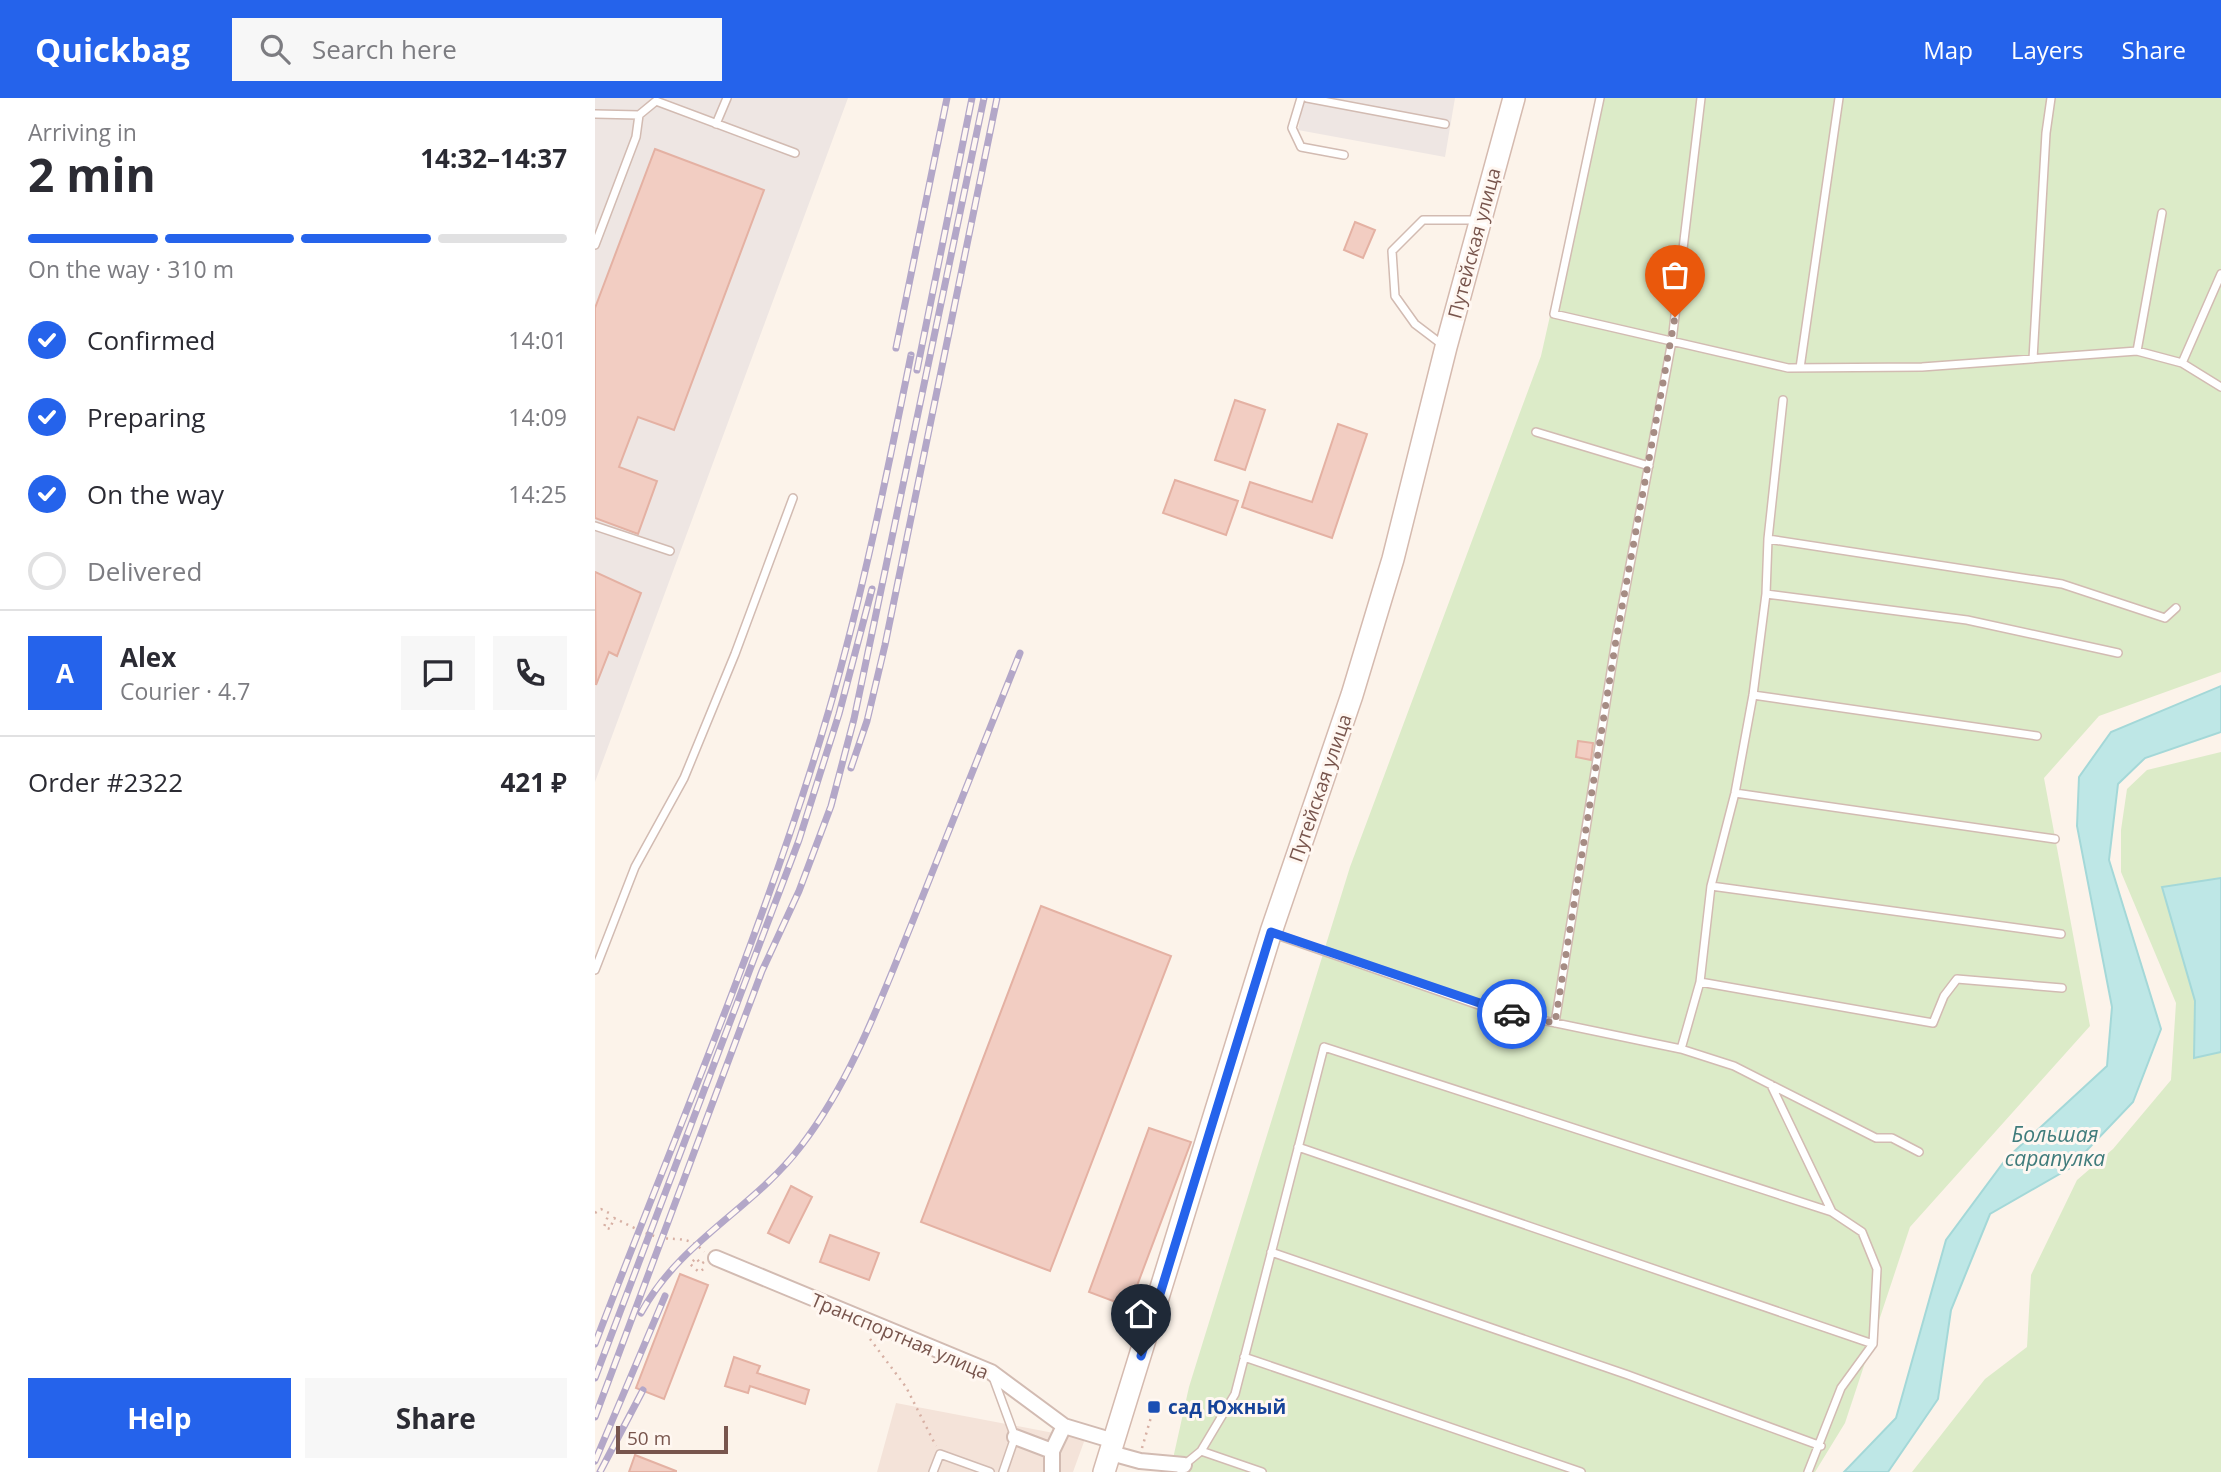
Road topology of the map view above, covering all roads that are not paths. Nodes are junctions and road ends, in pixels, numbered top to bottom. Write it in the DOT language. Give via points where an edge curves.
graph roads {
  1 [pos="727,98"];
  2 [pos="1301,98"];
  3 [pos="1307,98"];
  4 [pos="1514,98"];
  5 [pos="1600,98"];
  6 [pos="1701,98"];
  7 [pos="1839,98"];
  8 [pos="2051,98"];
  9 [pos="657,99"];
  10 [pos="595,114"];
  11 [pos="639,115"];
  12 [pos="716,124"];
  13 [pos="1445,124"];
  14 [pos="795,153"];
  15 [pos="1344,155"];
  16 [pos="2162,213"];
  17 [pos="1480,220"];
  18 [pos="595,245"];
  19 [pos="2221,274"];
  20 [pos="1672,341"];
  21 [pos="1446,347"];
  22 [pos="2137,351"];
  23 [pos="2033,359"];
  24 [pos="2182,363"];
  25 [pos="1800,368"];
  26 [pos="2221,387"];
  27 [pos="1783,400"];
  28 [pos="1536,432"];
  29 [pos="1649,466"];
  30 [pos="793,498"];
  31 [pos="595,526"];
  32 [pos="1768,539"];
  33 [pos="670,551"];
  34 [pos="1766,594"];
  35 [pos="2176,608"];
  36 [pos="2118,653"];
  37 [pos="1753,695"];
  38 [pos="2037,736"];
  39 [pos="1735,793"];
  40 [pos="2055,839"];
  41 [pos="1711,886"];
  42 [pos="1271,932"];
  43 [pos="2061,934"];
  44 [pos="595,970"];
  45 [pos="1700,982"];
  46 [pos="2062,988"];
  47 [pos="1555,1023"];
  48 [pos="1681,1049"];
  49 [pos="1771,1085"];
  50 [pos="1298,1147"];
  51 [pos="1919,1152"];
  52 [pos="1832,1212"];
  53 [pos="1271,1252"];
  54 [pos="716,1258"];
  55 [pos="1873,1344"];
  56 [pos="1244,1357"];
  57 [pos="991,1372"];
  58 [pos="1064,1426"];
  59 [pos="1014,1437"];
  60 [pos="1821,1447"];
  61 [pos="1052,1451"];
  62 [pos="1201,1451"];
  63 [pos="1110,1456"];
  64 [pos="1183,1469"];
  65 [pos="933,1472"];
  66 [pos="990,1472"];
  67 [pos="1003,1472"];
  68 [pos="1052,1472"];
  69 [pos="1262,1472"];
  70 [pos="1581,1472"];
  71 [pos="1808,1472"];
  1 -- 12 [label="lane"];
  2 -- 15 [label="lane" via="1292,128 1301,147"];
  3 -- 13 [label="lane"];
  4 -- 17 [label="main road, Путейская улица"];
  5 -- 20 [label="lane" via="1554,314"];
  6 -- 20 [label="lane"];
  7 -- 25 [label="lane"];
  8 -- 23 [label="lane"];
  9 -- 11 [label="lane"];
  9 -- 12 [label="lane"];
  10 -- 11 [label="lane"];
  11 -- 18 [label="lane" via="636,137"];
  12 -- 14 [label="lane"];
  16 -- 22 [label="lane"];
  17 -- 21 [label="main road, Путейская улица"];
  17 -- 21 [label="lane" via="1423,220 1392,251 1395,296 1415,324"];
  19 -- 24 [label="lane"];
  20 -- 25 [label="lane"];
  20 -- 29 [label="lane"];
  21 -- 42 [label="main road, Путейская улица" via="1371,633"];
  22 -- 23 [label="lane"];
  22 -- 24 [label="lane"];
  23 -- 25 [label="lane" via="1922,368"];
  24 -- 26 [label="lane"];
  27 -- 32 [label="lane"];
  28 -- 29 [label="lane"];
  29 -- 47 [label="lane" via="1616,640"];
  30 -- 44 [label="lane" via="689,765 635,867"];
  31 -- 33 [label="lane"];
  32 -- 34 [label="lane"];
  32 -- 35 [label="lane" via="2062,584 2165,618"];
  34 -- 36 [label="lane" via="1967,620"];
  34 -- 37 [label="lane"];
  37 -- 38 [label="lane"];
  37 -- 39 [label="lane"];
  39 -- 40 [label="lane"];
  39 -- 41 [label="lane"];
  41 -- 43 [label="lane"];
  41 -- 45 [label="lane"];
  42 -- 47 [label="lane" via="1493,1010"];
  42 -- 63 [label="main road, Путейская улица"];
  45 -- 46 [label="lane" via="1933,1023 1957,979"];
  45 -- 48 [label="lane"];
  47 -- 48 [label="lane"];
  48 -- 49 [label="lane" via="1734,1066"];
  49 -- 51 [label="lane" via="1877,1138 1892,1138"];
  49 -- 52 [label="lane"];
  50 -- 52 [label="lane" via="1324,1047"];
  50 -- 53 [label="lane"];
  50 -- 55 [label="lane"];
  52 -- 55 [label="lane" via="1862,1232 1877,1269"];
  53 -- 56 [label="lane"];
  53 -- 60 [label="lane"];
  54 -- 57 [label="street, Транспортная улица"];
  55 -- 60 [label="lane" via="1842,1388"];
  56 -- 62 [label="lane" via="1235,1394"];
  56 -- 70 [label="lane"];
  57 -- 58 [label="street, Транспортная улица"];
  57 -- 59 [label="lane"];
  58 -- 61 [label="street"];
  58 -- 63 [label="street, Транспортная улица"];
  59 -- 61 [label="street"];
  59 -- 67 [label="lane"];
  60 -- 71 [label="lane"];
  61 -- 68 [label="street"];
  62 -- 64 [label="lane"];
  62 -- 69 [label="lane"];
  63 -- 64 [label="street, Транспортная улица"];
  65 -- 66 [label="lane" via="940,1454"];
}
